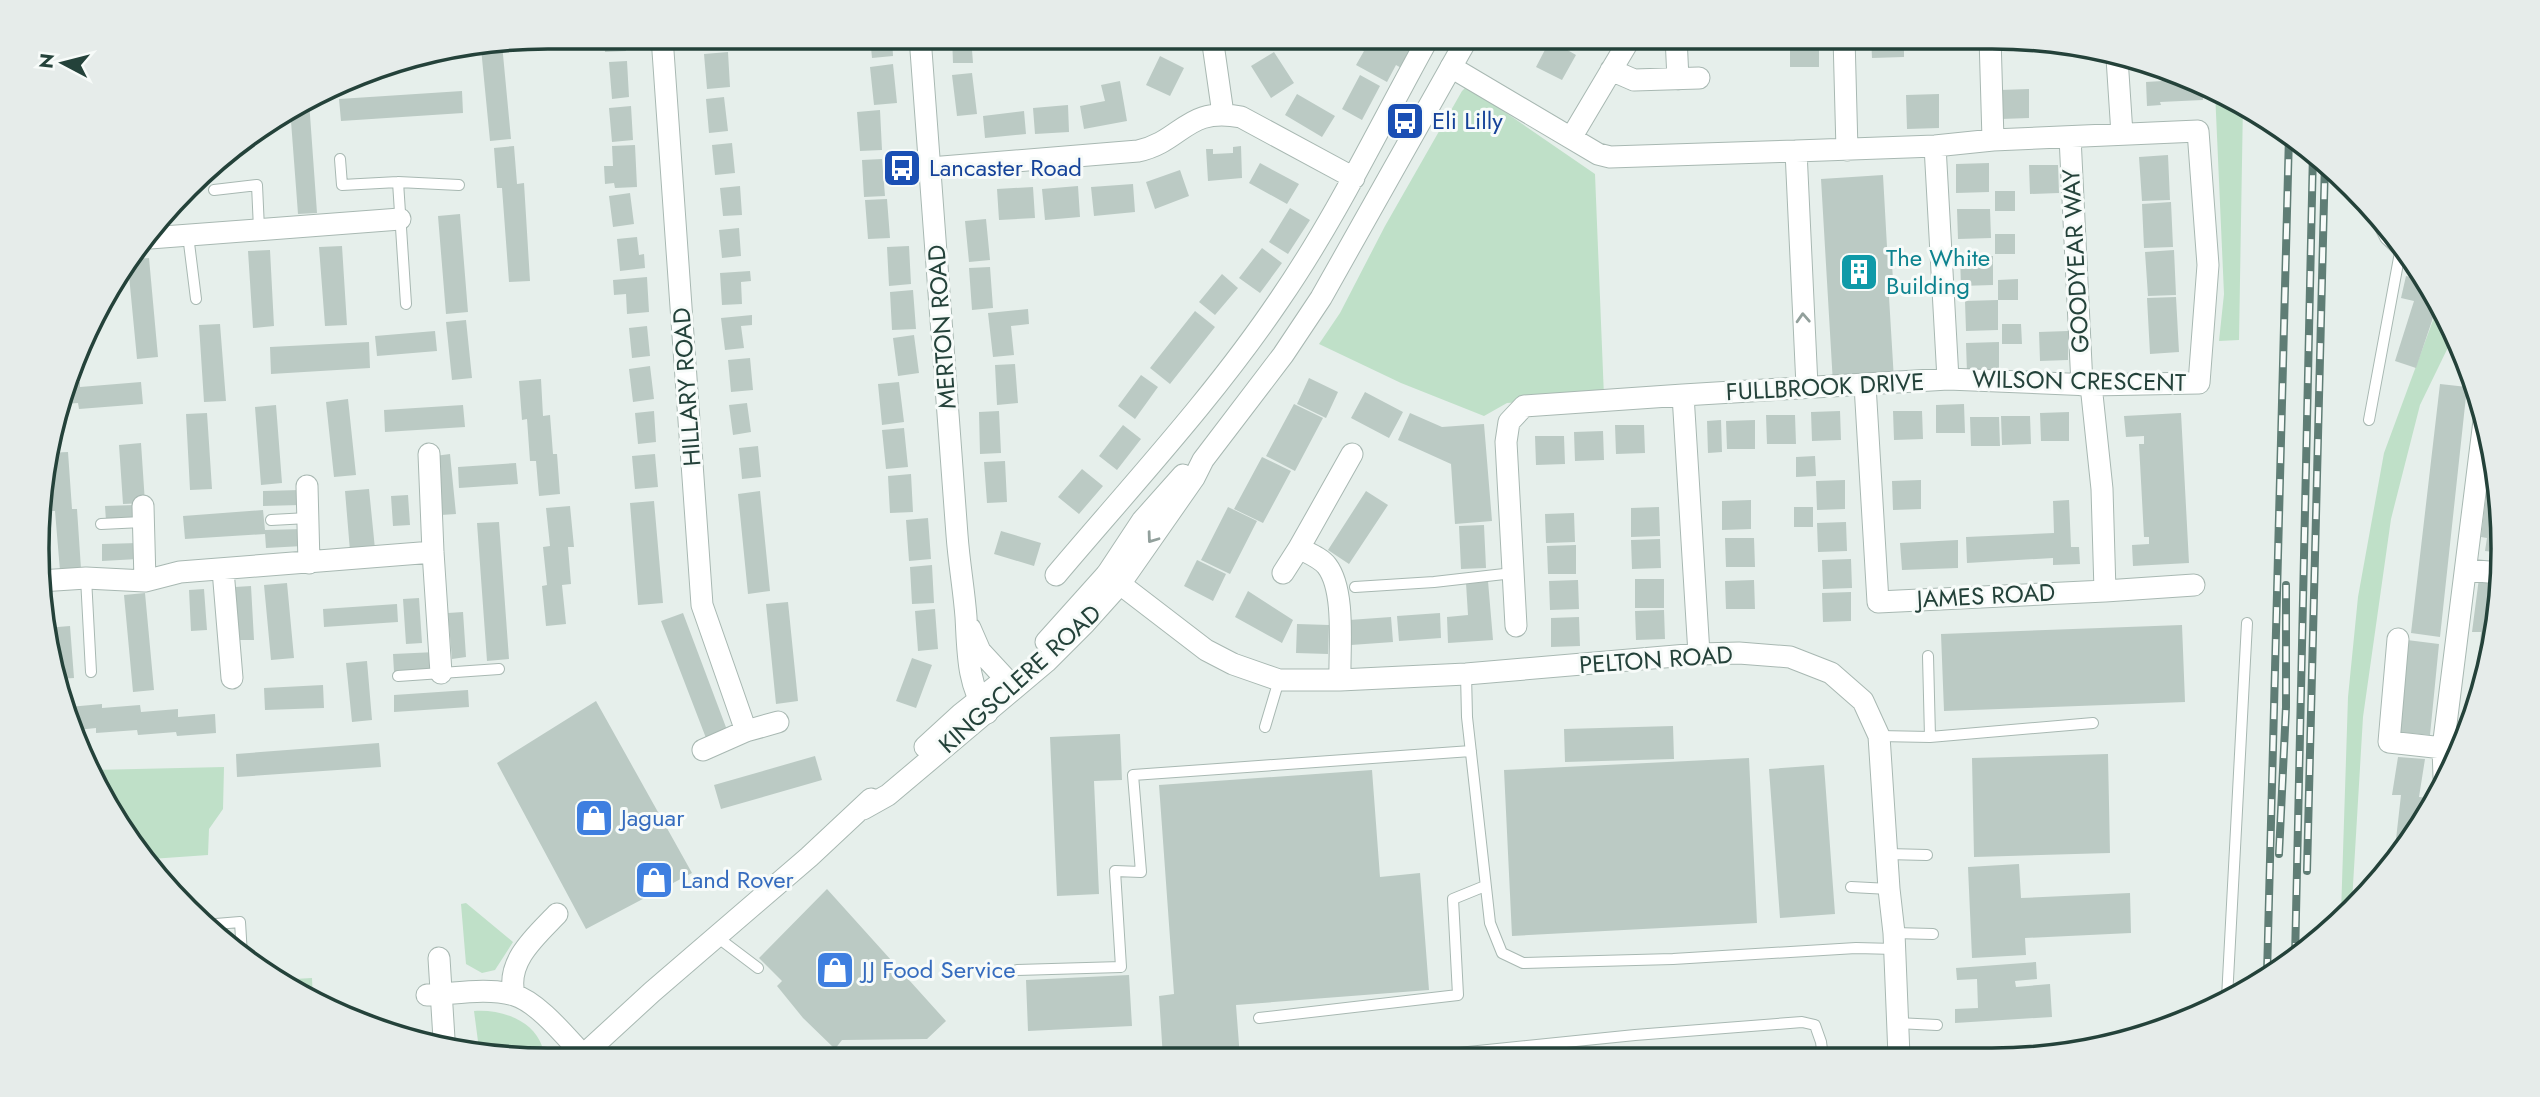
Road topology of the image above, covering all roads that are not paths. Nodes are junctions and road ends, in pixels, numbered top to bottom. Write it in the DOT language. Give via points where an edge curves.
graph roads {
  1 [pos="663,49"];
  2 [pos="921,49"];
  3 [pos="1214,49"];
  4 [pos="1417,49"];
  5 [pos="1461,49"];
  6 [pos="1624,49"];
  7 [pos="1679,49"];
  8 [pos="1844,49"];
  9 [pos="1990,49"];
  10 [pos="2117,65"];
  11 [pos="1451,67"];
  12 [pos="1611,70"];
  13 [pos="1223,114"];
  14 [pos="2122,134"];
  15 [pos="2070,136"];
  16 [pos="1571,138"];
  17 [pos="1993,140"];
  18 [pos="1935,146"];
  19 [pos="1847,150"];
  20 [pos="1796,151"];
  21 [pos="340,159"];
  22 [pos="930,168"];
  23 [pos="1354,178"];
  24 [pos="398,182"];
  25 [pos="459,185"];
  26 [pos="214,190"];
  27 [pos="400,219"];
  28 [pos="259,229"];
  29 [pos="188,235"];
  30 [pos="158,237"];
  31 [pos="2400,261"];
  32 [pos="196,299"];
  33 [pos="406,304"];
  34 [pos="1227,372"];
  35 [pos="1948,379"];
  36 [pos="1865,385"];
  37 [pos="2087,385"];
  38 [pos="1807,386"];
  39 [pos="1256,392"];
  40 [pos="1683,395"];
  41 [pos="2369,419"];
  42 [pos="2481,449"];
  43 [pos="429,454"];
  44 [pos="1352,454"];
  45 [pos="307,486"];
  46 [pos="143,514"];
  47 [pos="308,518"];
  48 [pos="271,520"];
  49 [pos="101,524"];
  50 [pos="1300,548"];
  51 [pos="433,552"];
  52 [pos="309,563"];
  53 [pos="223,570"];
  54 [pos="2466,570"];
  55 [pos="2490,572"];
  56 [pos="1283,573"];
  57 [pos="1513,573"];
  58 [pos="1056,575"];
  59 [pos="86,578"];
  60 [pos="1114,579"];
  61 [pos="50,580"];
  62 [pos="145,581"];
  63 [pos="2194,585"];
  64 [pos="1355,587"];
  65 [pos="2105,591"];
  66 [pos="966,616"];
  67 [pos="2247,623"];
  68 [pos="1516,626"];
  69 [pos="2398,639"];
  70 [pos="1699,654"];
  71 [pos="1928,656"];
  72 [pos="499,669"];
  73 [pos="91,672"];
  74 [pos="442,673"];
  75 [pos="1466,674"];
  76 [pos="398,676"];
  77 [pos="232,678"];
  78 [pos="1279,680"];
  79 [pos="1340,680"];
  80 [pos="1009,684"];
  81 [pos="982,706"];
  82 [pos="778,722"];
  83 [pos="2093,723"];
  84 [pos="1265,727"];
  85 [pos="746,731"];
  86 [pos="1880,736"];
  87 [pos="1930,737"];
  88 [pos="2444,748"];
  89 [pos="703,750"];
  90 [pos="1471,751"];
  91 [pos="2444,759"];
  92 [pos="1887,854"];
  93 [pos="1927,855"];
  94 [pos="1485,886"];
  95 [pos="1851,887"];
  96 [pos="1889,889"];
  97 [pos="557,914"];
  98 [pos="219,924"];
  99 [pos="1933,934"];
  100 [pos="717,937"];
  101 [pos="1894,941"];
  102 [pos="241,943"];
  103 [pos="439,958"];
  104 [pos="758,968"];
  105 [pos="1017,970"];
  106 [pos="2228,988"];
  107 [pos="434,995"];
  108 [pos="514,995"];
  109 [pos="1259,1017"];
  110 [pos="1897,1023"];
  111 [pos="1937,1025"];
  112 [pos="443,1036"];
  113 [pos="571,1048"];
  114 [pos="591,1048"];
  115 [pos="1508,1048"];
  116 [pos="1822,1048"];
  117 [pos="1899,1048"];
  1 -- 85 [label="street, HILLARY ROAD" via="702,605"];
  2 -- 22 [label="street, MERTON ROAD"];
  3 -- 13 [label="street"];
  4 -- 23 [label="street"];
  5 -- 11 [label="street, KINGSCLERE ROAD"];
  6 -- 12 [label="street"];
  7 -- 12 [label="street" via="1689,78 1634,80"];
  8 -- 19 [label="street"];
  9 -- 17 [label="street"];
  10 -- 14 [label="street"];
  11 -- 16 [label="street"];
  11 -- 39 [label="street, KINGSCLERE ROAD" via="1321,298"];
  12 -- 16 [label="street"];
  13 -- 22 [label="street" via="1196,120 1151,148"];
  13 -- 23 [label="street" via="1241,117"];
  14 -- 15 [label="street, WILSON CRESCENT"];
  14 -- 37 [label="street, WILSON CRESCENT" via="2197,131 2208,265 2199,383"];
  15 -- 17 [label="street, WILSON CRESCENT"];
  15 -- 37 [label="street, GOODYEAR WAY"];
  16 -- 20 [label="street" via="1610,157"];
  17 -- 18 [label="street, WILSON CRESCENT"];
  18 -- 19 [label="street"];
  18 -- 35 [label="street, FULLBROOK DRIVE"];
  19 -- 20 [label="street"];
  38 -- 20 [label="street, one-way"];
  21 -- 24 [label="lane" via="342,185"];
  22 -- 66 [label="street, MERTON ROAD"];
  23 -- 34 [label="street" via="1279,300"];
  24 -- 25 [label="lane"];
  24 -- 27 [label="lane"];
  26 -- 28 [label="lane" via="257,186"];
  27 -- 28 [label="street"];
  27 -- 33 [label="lane"];
  28 -- 29 [label="street"];
  29 -- 30 [label="street"];
  29 -- 32 [label="lane"];
  31 -- 41 [label="lane"];
  34 -- 39 [label="street"];
  34 -- 58 [label="street"];
  35 -- 36 [label="street, FULLBROOK DRIVE"];
  35 -- 37 [label="street, WILSON CRESCENT"];
  36 -- 38 [label="street, FULLBROOK DRIVE"];
  36 -- 65 [label="street, JAMES ROAD" via="1878,601"];
  37 -- 65 [label="street" via="2102,489"];
  38 -- 40 [label="street, FULLBROOK DRIVE"];
  39 -- 60 [label="street, KINGSCLERE ROAD" via="1203,460 1186,471 1142,522"];
  40 -- 57 [label="street, FULLBROOK DRIVE" via="1524,406 1509,422 1506,442"];
  40 -- 70 [label="street"];
  42 -- 54 [label="street"];
  43 -- 51 [label="street"];
  44 -- 50 [label="street"];
  45 -- 47 [label="street"];
  46 -- 49 [label="lane"];
  46 -- 62 [label="street"];
  47 -- 48 [label="lane"];
  47 -- 52 [label="street"];
  50 -- 56 [label="street"];
  50 -- 79 [label="street" via="1326,564 1334,579"];
  51 -- 52 [label="street"];
  51 -- 74 [label="street"];
  52 -- 53 [label="street"];
  53 -- 62 [label="street" via="180,572"];
  53 -- 77 [label="street"];
  54 -- 55 [label="street"];
  54 -- 88 [label="street"];
  57 -- 64 [label="lane"];
  57 -- 68 [label="street, FULLBROOK DRIVE"];
  59 -- 61 [label="street"];
  59 -- 62 [label="street"];
  59 -- 73 [label="lane"];
  60 -- 78 [label="street, PELTON ROAD" via="1206,650"];
  60 -- 80 [label="street, KINGSCLERE ROAD" via="1065,623"];
  63 -- 65 [label="street"];
  66 -- 80 [label="street, MERTON ROAD" via="980,651"];
  66 -- 81 [label="street, MERTON ROAD" via="967,661"];
  67 -- 106 [label="lane"];
  69 -- 88 [label="street" via="2389,742"];
  70 -- 75 [label="street, PELTON ROAD"];
  70 -- 86 [label="street, PELTON ROAD" via="1790,657 1831,673 1863,701"];
  71 -- 87 [label="lane"];
  72 -- 74 [label="lane"];
  74 -- 76 [label="lane"];
  75 -- 79 [label="street, PELTON ROAD"];
  75 -- 90 [label="lane"];
  78 -- 79 [label="street, PELTON ROAD"];
  78 -- 84 [label="lane"];
  80 -- 81 [label="street, KINGSCLERE ROAD"];
  81 -- 100 [label="street, KINGSCLERE ROAD" via="881,787 863,809"];
  82 -- 85 [label="street"];
  83 -- 87 [label="lane"];
  85 -- 89 [label="street"];
  86 -- 87 [label="lane"];
  86 -- 92 [label="street, PELTON ROAD"];
  88 -- 91 [label="street"];
  90 -- 94 [label="lane"];
  90 -- 105 [label="lane" via="1133,775 1141,872 1115,871 1121,967"];
  92 -- 93 [label="lane"];
  92 -- 96 [label="street, PELTON ROAD"];
  94 -- 101 [label="lane" via="1490,923 1502,953 1523,963 1856,948"];
  94 -- 109 [label="lane" via="1453,899 1458,995"];
  95 -- 96 [label="lane"];
  96 -- 101 [label="street, PELTON ROAD"];
  97 -- 108 [label="street" via="523,949 511,982"];
  98 -- 102 [label="lane" via="240,922"];
  99 -- 101 [label="lane"];
  100 -- 104 [label="lane"];
  100 -- 114 [label="street, KINGSCLERE ROAD"];
  101 -- 110 [label="street, PELTON ROAD"];
  103 -- 107 [label="street"];
  107 -- 108 [label="street"];
  107 -- 112 [label="street"];
  108 -- 113 [label="street" via="531,1003"];
  110 -- 111 [label="lane"];
  110 -- 117 [label="street, PELTON ROAD"];
  115 -- 116 [label="lane" via="1802,1022 1815,1025"];
}
